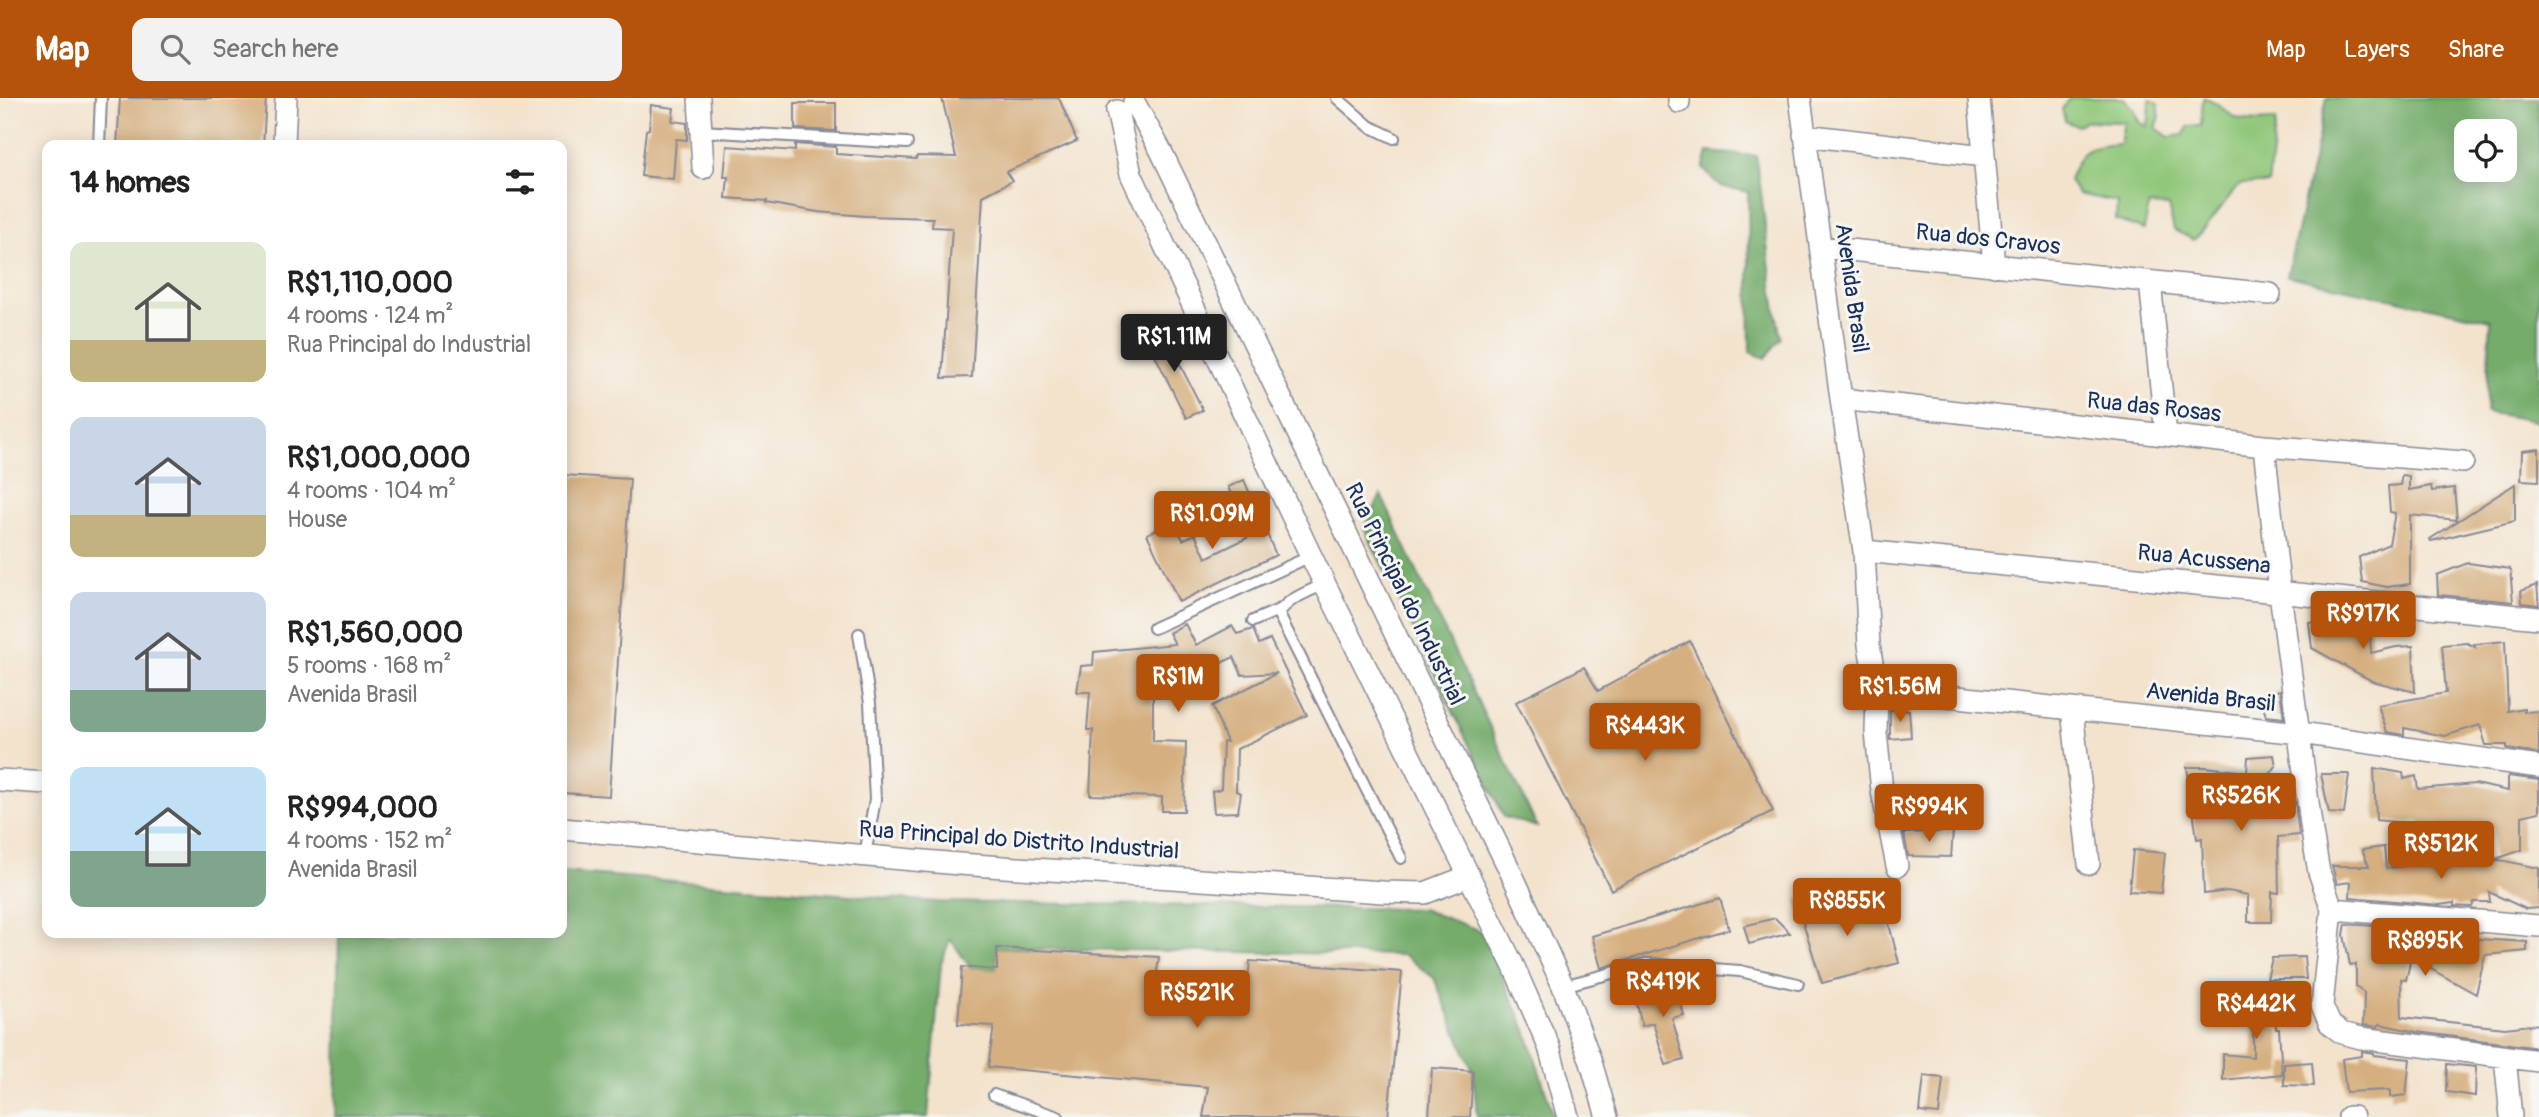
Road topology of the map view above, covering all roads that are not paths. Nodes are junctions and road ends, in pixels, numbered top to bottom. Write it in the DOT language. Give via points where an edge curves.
graph roads {
  1 [pos="101,98"];
  2 [pos="286,98"];
  3 [pos="699,98"];
  4 [pos="1337,98"];
  5 [pos="1800,98"];
  6 [pos="1979,98"];
  7 [pos="701,131"];
  8 [pos="1804,135"];
  9 [pos="1394,138"];
  10 [pos="99,140"];
  11 [pos="284,140"];
  12 [pos="907,143"];
  13 [pos="1161,151"];
  14 [pos="1984,156"];
  15 [pos="703,168"];
  16 [pos="1131,174"];
  17 [pos="1821,247"];
  18 [pos="1994,266"];
  19 [pos="2150,282"];
  20 [pos="2270,294"];
  21 [pos="1840,399"];
  22 [pos="2166,435"];
  23 [pos="2264,446"];
  24 [pos="2463,461"];
  25 [pos="1864,551"];
  26 [pos="1311,556"];
  27 [pos="1324,584"];
  28 [pos="2280,593"];
  29 [pos="1281,609"];
  30 [pos="2539,618"];
  31 [pos="1253,621"];
  32 [pos="1154,628"];
  33 [pos="859,634"];
  34 [pos="1877,692"];
  35 [pos="2072,710"];
  36 [pos="2300,733"];
  37 [pos="2539,767"];
  38 [pos="0,780"];
  39 [pos="42,783"];
  40 [pos="567,829"];
  41 [pos="865,855"];
  42 [pos="1401,858"];
  43 [pos="2089,864"];
  44 [pos="1897,866"];
  45 [pos="1469,876"];
  46 [pos="2332,909"];
  47 [pos="2539,926"];
  48 [pos="1798,984"];
  49 [pos="1563,986"];
  50 [pos="2505,1057"];
  51 [pos="2539,1061"];
  52 [pos="994,1095"];
  53 [pos="1058,1117"];
  54 [pos="1568,1117"];
  55 [pos="1607,1117"];
  56 [pos="2511,1117"];
  1 -- 10 [label="lane"];
  2 -- 11 [label="street"];
  3 -- 7 [label="street"];
  4 -- 9 [label="lane" via="1369,126"];
  5 -- 8 [label="street, Avenida Brasil"];
  6 -- 14 [label="street"];
  7 -- 12 [label="lane"];
  7 -- 15 [label="street"];
  8 -- 14 [label="street"];
  8 -- 17 [label="street, Avenida Brasil"];
  13 -- 16 [label="street"];
  13 -- 16 [label="street, Rua Principal do Industrial" via="1125,107"];
  13 -- 49 [label="street, Rua Principal do Industrial"];
  14 -- 18 [label="street"];
  16 -- 26 [label="street, Rua Principal do Industrial"];
  17 -- 18 [label="street, Rua dos Cravos"];
  17 -- 21 [label="street, Avenida Brasil"];
  18 -- 19 [label="street, Rua dos Cravos"];
  19 -- 20 [label="street, Rua dos Cravos"];
  19 -- 22 [label="street"];
  21 -- 22 [label="street, Rua das Rosas"];
  21 -- 25 [label="street, Avenida Brasil"];
  22 -- 23 [label="street, Rua das Rosas"];
  23 -- 24 [label="street, Rua das Rosas"];
  23 -- 28 [label="street"];
  25 -- 28 [label="street, Rua Acussena"];
  25 -- 34 [label="street, Avenida Brasil" via="1869,645"];
  26 -- 27 [label="street, Rua Principal do Industrial"];
  26 -- 32 [label="lane"];
  27 -- 29 [label="lane"];
  27 -- 45 [label="street, Rua Principal do Industrial"];
  28 -- 30 [label="street, Rua Acussena"];
  28 -- 36 [label="street"];
  29 -- 31 [label="lane"];
  29 -- 42 [label="lane" via="1279,615"];
  33 -- 41 [label="lane" via="870,703 875,800"];
  34 -- 35 [label="street, Avenida Brasil"];
  34 -- 44 [label="street, Avenida Brasil" via="1882,791"];
  35 -- 36 [label="street, Avenida Brasil"];
  35 -- 43 [label="street"];
  36 -- 37 [label="street, Avenida Brasil"];
  36 -- 46 [label="street" via="2314,845"];
  38 -- 39 [label="street"];
  40 -- 41 [label="street, Rua Principal do Distrito Industrial"];
  41 -- 45 [label="street, Rua Principal do Distrito Industrial" via="1425,893"];
  45 -- 54 [label="street, Rua Principal do Industrial" via="1549,1047"];
  46 -- 47 [label="street"];
  46 -- 50 [label="street" via="2322,1006 2330,1024 2361,1038"];
  48 -- 49 [label="lane" via="1740,971 1646,964"];
  49 -- 55 [label="street, Rua Principal do Industrial"];
  50 -- 51 [label="street"];
  50 -- 56 [label="street"];
  52 -- 53 [label="lane"];
}
